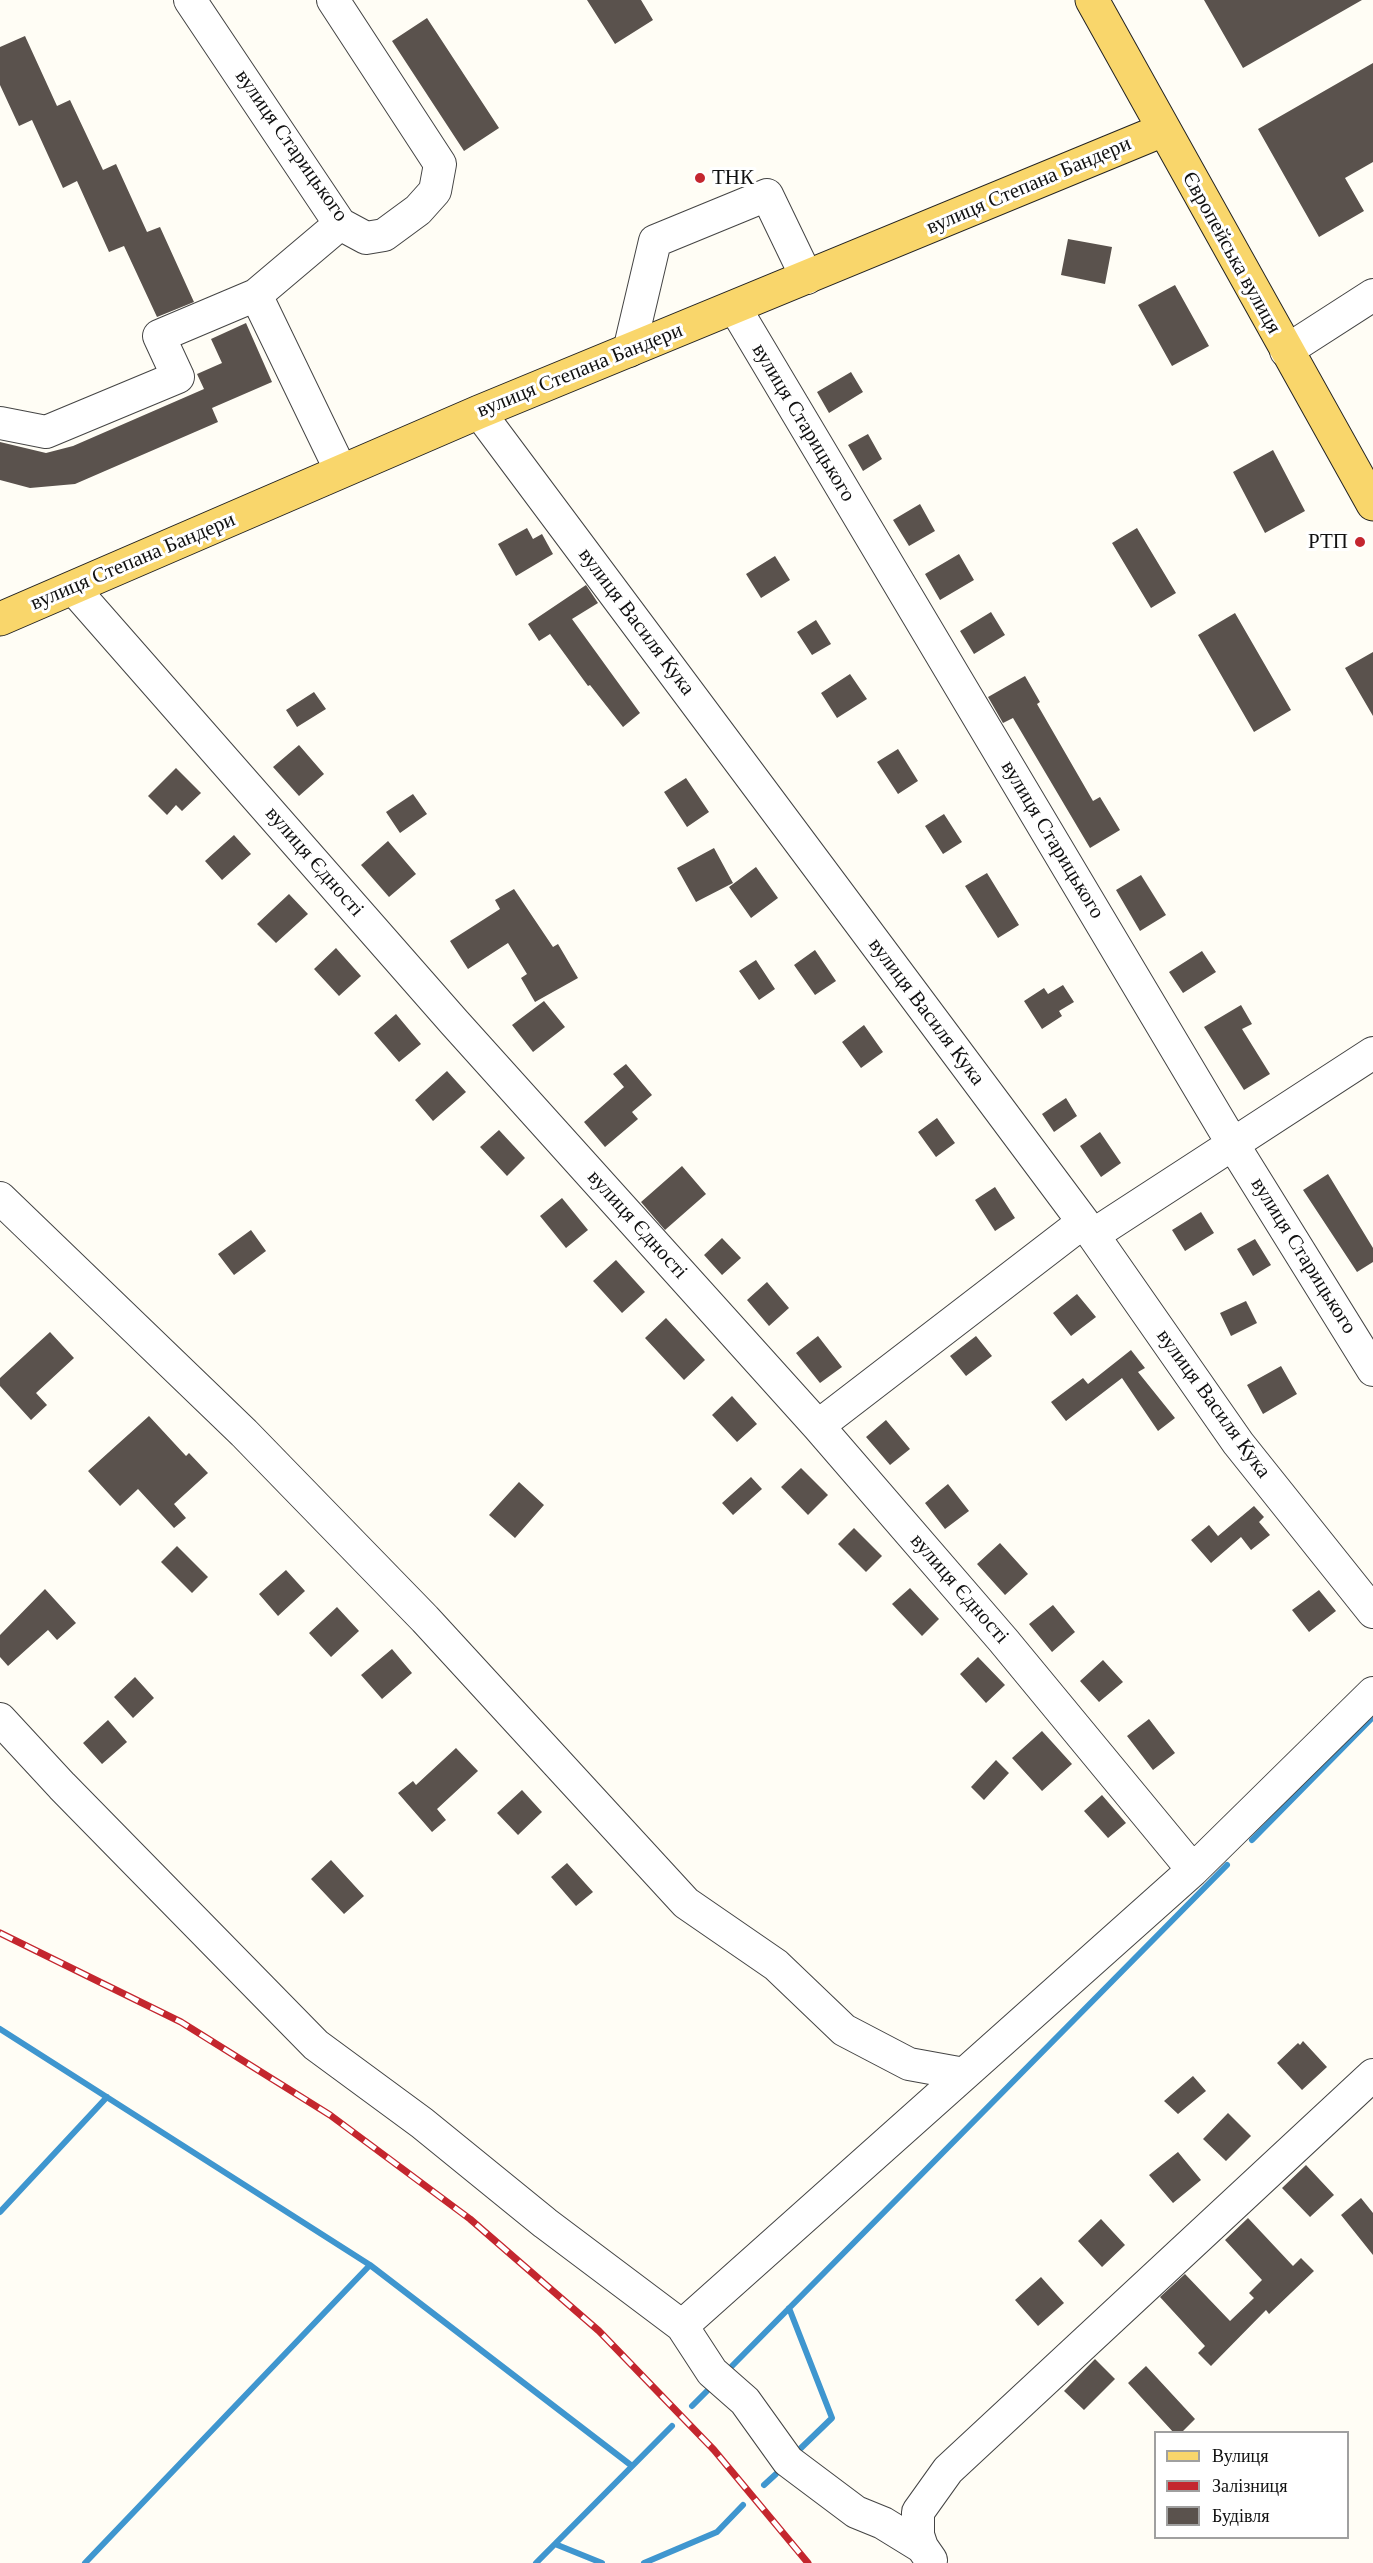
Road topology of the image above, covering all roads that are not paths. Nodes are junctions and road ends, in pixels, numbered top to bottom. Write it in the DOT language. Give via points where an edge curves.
graph roads {
  1 [pos="190,0"];
  2 [pos="333,0"];
  3 [pos="1092,0"];
  4 [pos="1163,130"];
  5 [pos="340,224"];
  6 [pos="807,278"];
  7 [pos="256,295"];
  8 [pos="1373,295"];
  9 [pos="735,308"];
  10 [pos="629,351"];
  11 [pos="1286,351"];
  12 [pos="479,412"];
  13 [pos="0,423"];
  14 [pos="341,471"];
  15 [pos="1373,504"];
  16 [pos="73,588"];
  17 [pos="0,619"];
  18 [pos="1373,1053"];
  19 [pos="1234,1146"];
  20 [pos="0,1198"];
  21 [pos="1088,1229"];
  22 [pos="1373,1370"];
  23 [pos="818,1426"];
  24 [pos="1373,1612"];
  25 [pos="1373,1693"];
  26 [pos="0,1719"];
  27 [pos="1193,1870"];
  28 [pos="964,2074"];
  29 [pos="1373,2075"];
  30 [pos="682,2325"];
  31 [pos="948,2470"];
  32 [pos="856,2512"];
  33 [pos="927,2555"];
  1 -- 5 [label="street, вулиця Старицького"];
  2 -- 5 [label="street, вулиця Старицького" via="440,164 435,191 418,210 384,235 366,238"];
  3 -- 4 [label="main road, Європейська вулиця"];
  4 -- 6 [label="main road, вулиця Степана Бандери"];
  4 -- 11 [label="main road, Європейська вулиця"];
  5 -- 7 [label="street"];
  6 -- 9 [label="main road, вулиця Степана Бандери"];
  6 -- 10 [label="street" via="767,195 655,241"];
  7 -- 13 [label="street" via="159,336 178,377 46,432"];
  7 -- 14 [label="street"];
  8 -- 11 [label="street"];
  9 -- 10 [label="main road, вулиця Степана Бандери"];
  9 -- 19 [label="street, вулиця Старицького"];
  10 -- 12 [label="main road, вулиця Степана Бандери"];
  11 -- 15 [label="main road, Європейська вулиця"];
  12 -- 14 [label="main road, вулиця Степана Бандери"];
  12 -- 21 [label="street, вулиця Василя Кука"];
  14 -- 16 [label="main road, вулиця Степана Бандери"];
  16 -- 17 [label="main road, вулиця Степана Бандери"];
  16 -- 23 [label="street, вулиця Єдності" via="454,1022"];
  18 -- 19 [label="street"];
  19 -- 21 [label="street"];
  19 -- 22 [label="street, вулиця Старицького"];
  20 -- 28 [label="street" via="244,1433 417,1610 686,1903 776,1965 844,2030 909,2064"];
  21 -- 23 [label="street"];
  21 -- 24 [label="street, вулиця Василя Кука" via="1238,1443"];
  23 -- 27 [label="street, вулиця Єдності" via="1004,1640"];
  25 -- 27 [label="street"];
  26 -- 30 [label="street" via="316,2045"];
  27 -- 28 [label="street"];
  28 -- 30 [label="street"];
  29 -- 31 [label="street"];
  30 -- 32 [label="street" via="712,2372 751,2408 788,2461"];
  31 -- 32 [label="street" via="889,2506"];
  31 -- 33 [label="street" via="918,2511 918,2535"];
  32 -- 33 [label="street" via="883,2523"];
}
